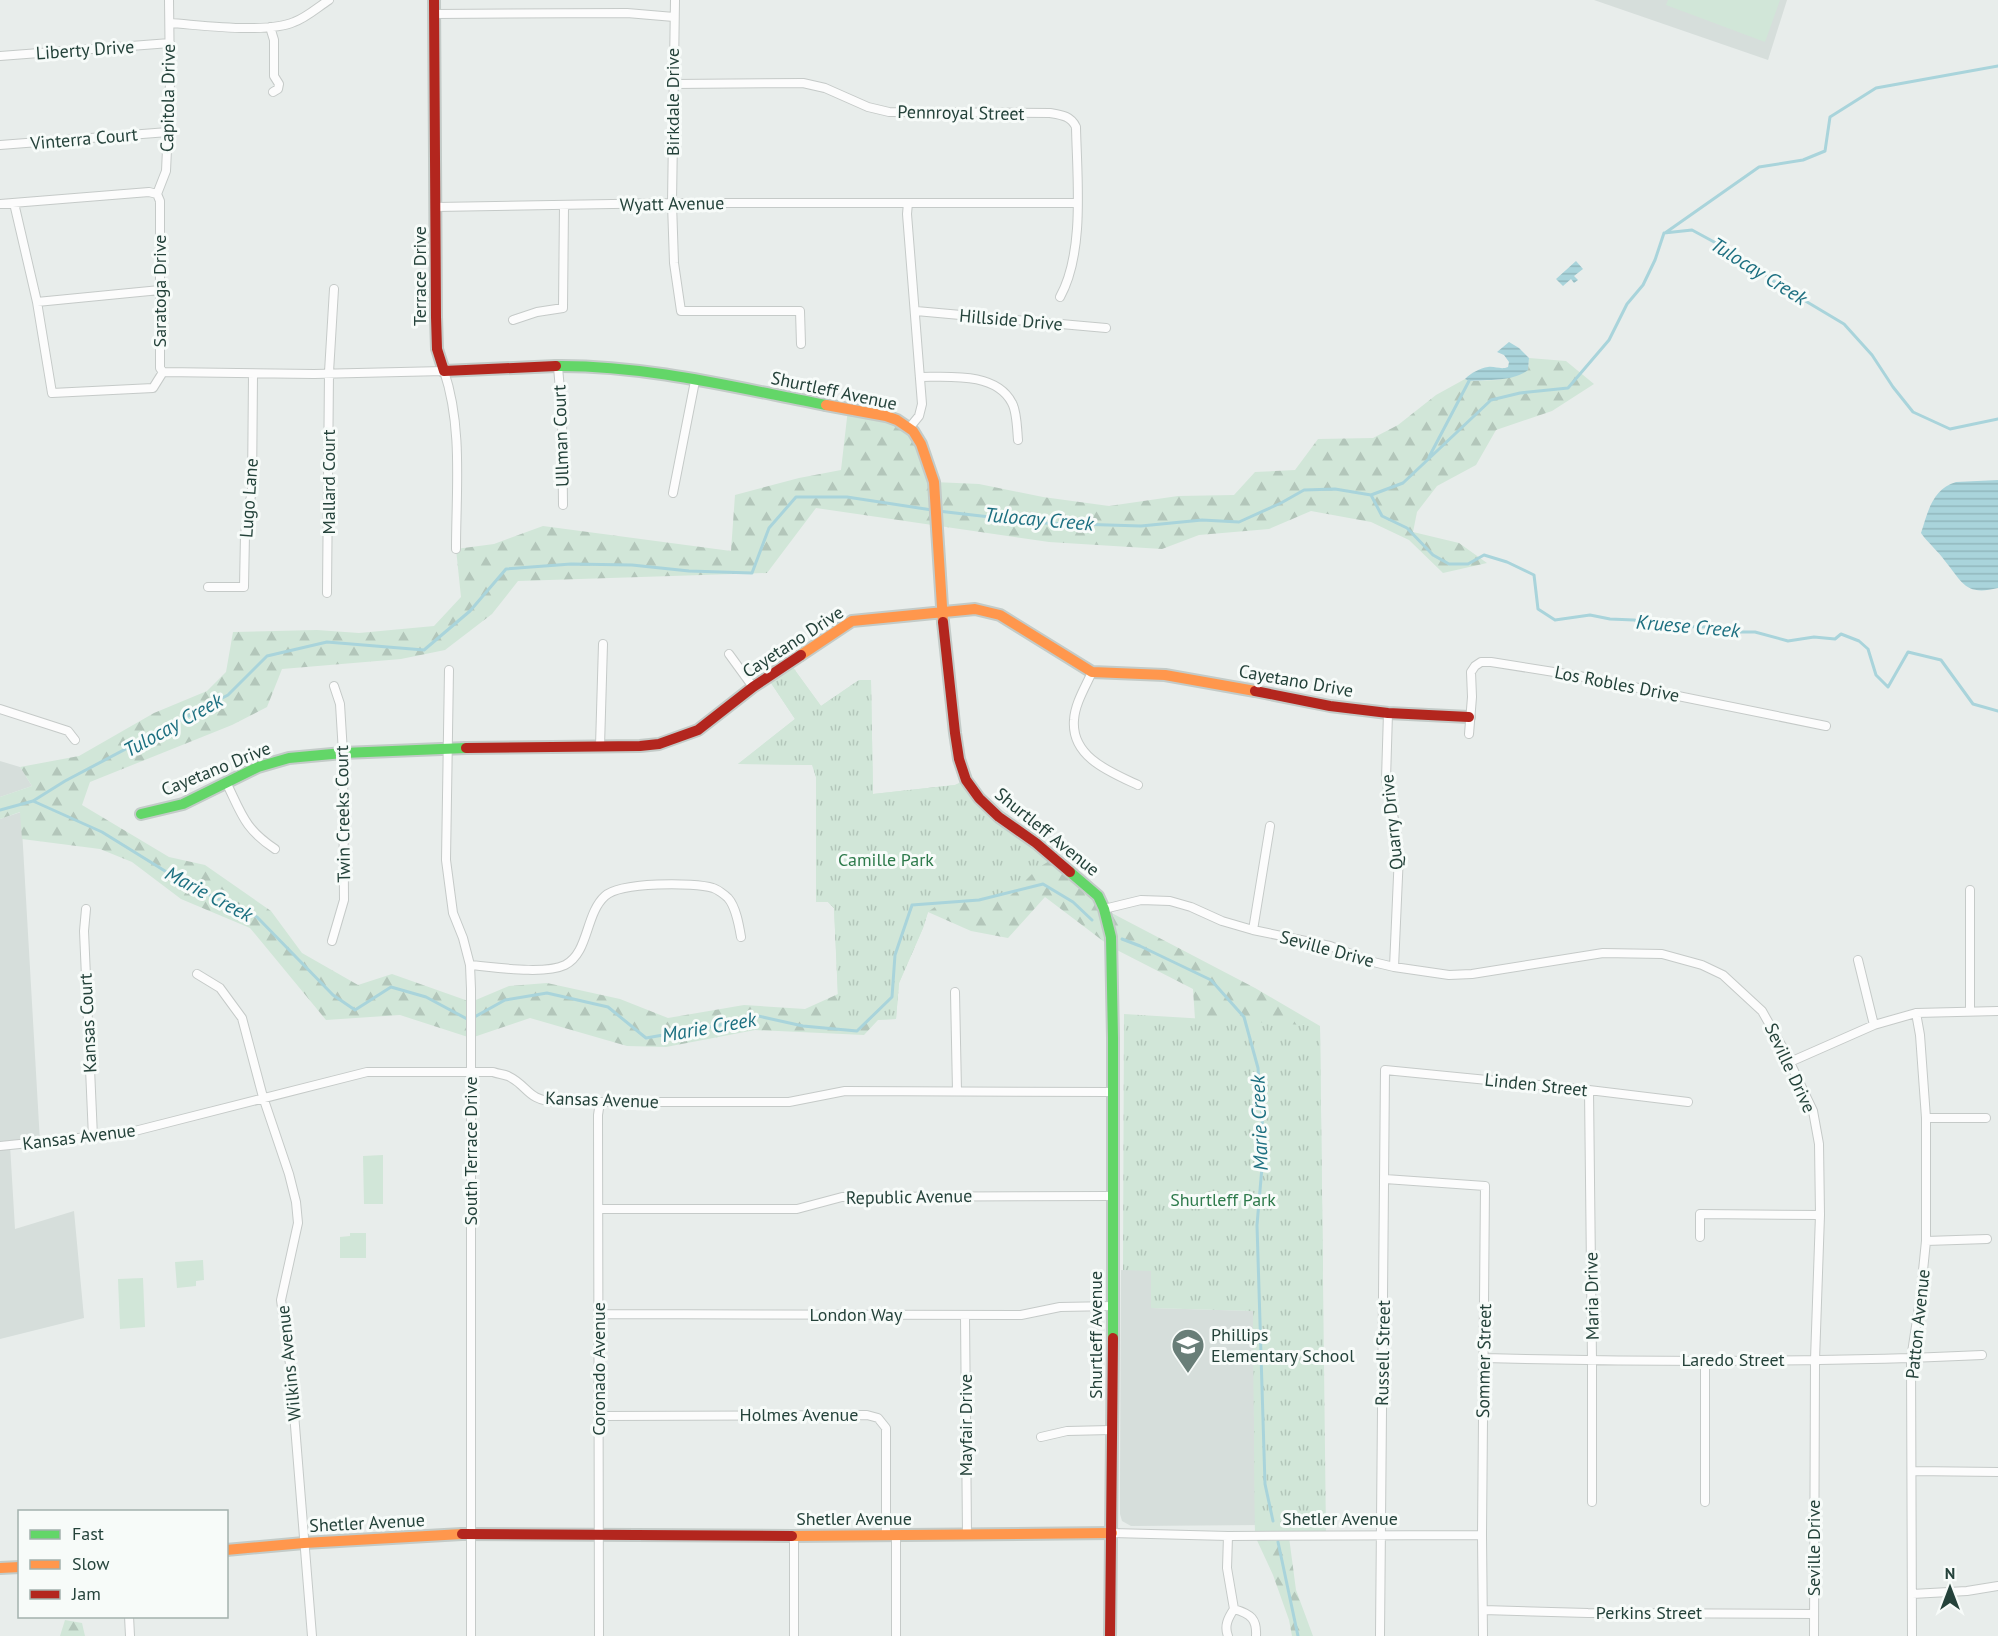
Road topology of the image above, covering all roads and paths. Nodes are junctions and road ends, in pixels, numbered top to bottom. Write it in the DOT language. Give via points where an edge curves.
graph roads {
  1 [pos="169,0"];
  2 [pos="329,0"];
  3 [pos="434,0"];
  4 [pos="675,0"];
  5 [pos="434,14"];
  6 [pos="674,17"];
  7 [pos="170,23"];
  8 [pos="270,27"];
  9 [pos="170,43"];
  10 [pos="0,56"];
  11 [pos="673,84"];
  12 [pos="273,92"];
  13 [pos="168,132"];
  14 [pos="0,146"];
  15 [pos="157,194"];
  16 [pos="14,203"];
  17 [pos="672,203"];
  18 [pos="908,203"];
  19 [pos="1077,203"];
  20 [pos="0,204"];
  21 [pos="564,206"];
  22 [pos="436,207"];
  23 [pos="334,289"];
  24 [pos="160,291"];
  25 [pos="1060,297"];
  26 [pos="37,302"];
  27 [pos="916,311"];
  28 [pos="513,320"];
  29 [pos="1106,328"];
  30 [pos="801,344"];
  31 [pos="558,367"];
  32 [pos="444,371"];
  33 [pos="163,372"];
  34 [pos="329,372"];
  35 [pos="254,374"];
  36 [pos="920,377"];
  37 [pos="695,381"];
  38 [pos="910,428"];
  39 [pos="1018,440"];
  40 [pos="674,493"];
  41 [pos="563,505"];
  42 [pos="456,549"];
  43 [pos="208,587"];
  44 [pos="327,593"];
  45 [pos="942,611"];
  46 [pos="603,644"];
  47 [pos="729,654"];
  48 [pos="449,670"];
  49 [pos="1092,672"];
  50 [pos="334,686"];
  51 [pos="753,687"];
  52 [pos="0,709"];
  53 [pos="1388,713"];
  54 [pos="1469,717"];
  55 [pos="1826,726"];
  56 [pos="1469,734"];
  57 [pos="75,740"];
  58 [pos="600,746"];
  59 [pos="448,748"];
  60 [pos="343,753"];
  61 [pos="227,784"];
  62 [pos="1138,785"];
  63 [pos="141,814"];
  64 [pos="1270,826"];
  65 [pos="275,849"];
  66 [pos="1970,890"];
  67 [pos="86,909"];
  68 [pos="1104,909"];
  69 [pos="1253,930"];
  70 [pos="741,937"];
  71 [pos="332,941"];
  72 [pos="1857,960"];
  73 [pos="470,965"];
  74 [pos="1394,967"];
  75 [pos="197,974"];
  76 [pos="955,992"];
  77 [pos="1970,1011"];
  78 [pos="1998,1011"];
  79 [pos="1917,1013"];
  80 [pos="1874,1025"];
  81 [pos="1790,1062"];
  82 [pos="1385,1070"];
  83 [pos="471,1072"];
  84 [pos="1589,1090"];
  85 [pos="957,1091"];
  86 [pos="1112,1092"];
  87 [pos="263,1097"];
  88 [pos="600,1102"];
  89 [pos="1688,1102"];
  90 [pos="1926,1118"];
  91 [pos="1986,1118"];
  92 [pos="93,1137"];
  93 [pos="0,1146"];
  94 [pos="1385,1179"];
  95 [pos="1112,1196"];
  96 [pos="600,1209"];
  97 [pos="1820,1215"];
  98 [pos="1700,1237"];
  99 [pos="1987,1239"];
  100 [pos="1926,1241"];
  101 [pos="1113,1306"];
  102 [pos="599,1314"];
  103 [pos="965,1315"];
  104 [pos="1982,1356"];
  105 [pos="1484,1358"];
  106 [pos="1911,1359"];
  107 [pos="1592,1360"];
  108 [pos="1705,1360"];
  109 [pos="1815,1360"];
  110 [pos="599,1416"];
  111 [pos="1111,1430"];
  112 [pos="1041,1437"];
  113 [pos="1912,1471"];
  114 [pos="1998,1472"];
  115 [pos="1705,1502"];
  116 [pos="1592,1503"];
  117 [pos="472,1533"];
  118 [pos="1112,1533"];
  119 [pos="599,1534"];
  120 [pos="967,1535"];
  121 [pos="1381,1535"];
  122 [pos="1482,1535"];
  123 [pos="794,1536"];
  124 [pos="891,1536"];
  125 [pos="1228,1536"];
  126 [pos="304,1543"];
  127 [pos="228,1550"];
  128 [pos="18,1567"];
  129 [pos="0,1568"];
  130 [pos="1998,1586"];
  131 [pos="1912,1594"];
  132 [pos="1234,1609"];
  133 [pos="1483,1610"];
  134 [pos="1814,1614"];
  135 [pos="129,1618"];
  136 [pos="130,1636"];
  137 [pos="312,1636"];
  138 [pos="471,1636"];
  139 [pos="599,1636"];
  140 [pos="794,1636"];
  141 [pos="896,1636"];
  142 [pos="1110,1636"];
  143 [pos="1228,1636"];
  144 [pos="1256,1636"];
  145 [pos="1380,1636"];
  146 [pos="1483,1636"];
  147 [pos="1814,1636"];
  148 [pos="1912,1636"];
  1 -- 7 [label="street, Capitola Drive"];
  2 -- 8 [label="street" via="295,22"];
  3 -- 5 [label="street, Terrace Drive"];
  4 -- 6 [label="street, Birkdale Drive"];
  5 -- 6 [label="street" via="627,13"];
  5 -- 22 [label="street, Terrace Drive"];
  6 -- 11 [label="street, Birkdale Drive"];
  7 -- 8 [label="street"];
  7 -- 9 [label="street, Capitola Drive"];
  8 -- 12 [label="street" via="274,76 279,84"];
  9 -- 10 [label="street, Liberty Drive"];
  9 -- 13 [label="street, Capitola Drive"];
  11 -- 17 [label="street, Birkdale Drive"];
  11 -- 19 [label="street, Pennroyal Street" via="803,83 889,112 1065,116 1076,127"];
  13 -- 14 [label="street, Vinterra Court"];
  13 -- 15 [label="street, Capitola Drive" via="166,171"];
  15 -- 16 [label="street"];
  15 -- 24 [label="street, Saratoga Drive"];
  16 -- 20 [label="street"];
  16 -- 26 [label="street"];
  17 -- 18 [label="street, Wyatt Avenue"];
  17 -- 21 [label="street, Wyatt Avenue"];
  17 -- 30 [label="street, Birkdale Drive" via="681,311 800,311"];
  18 -- 19 [label="street, Wyatt Avenue"];
  18 -- 27 [label="street"];
  19 -- 25 [label="street, Pennroyal Street" via="1073,258"];
  21 -- 22 [label="street, Wyatt Avenue"];
  21 -- 28 [label="street" via="563,308"];
  22 -- 32 [label="street, Terrace Drive" via="437,349"];
  23 -- 34 [label="street, Mallard Court"];
  24 -- 26 [label="street"];
  24 -- 33 [label="street, Saratoga Drive"];
  26 -- 33 [label="street" via="52,393 153,388"];
  27 -- 29 [label="street, Hillside Drive"];
  27 -- 36 [label="street"];
  31 -- 32 [label="street, Shurtleff Avenue"];
  31 -- 37 [label="street, Shurtleff Avenue" via="619,367"];
  31 -- 41 [label="street, Ullman Court"];
  32 -- 34 [label="street, Saratoga Drive"];
  32 -- 42 [label="street, Terrace Drive" via="456,442"];
  33 -- 35 [label="street, Saratoga Drive"];
  34 -- 35 [label="street, Saratoga Drive"];
  34 -- 44 [label="street, Mallard Court"];
  35 -- 43 [label="street, Lugo Lane" via="252,489 245,534 244,587"];
  36 -- 38 [label="street" via="922,404"];
  36 -- 39 [label="street" via="967,377 992,385 1013,404"];
  37 -- 38 [label="street, Shurtleff Avenue" via="886,416"];
  37 -- 40 [label="street"];
  38 -- 45 [label="street, Shurtleff Avenue" via="931,467"];
  45 -- 49 [label="street, Cayetano Drive" via="975,609 1000,615"];
  45 -- 51 [label="street, Cayetano Drive" via="852,621"];
  45 -- 68 [label="street, Shurtleff Avenue" via="959,759 966,780 999,817 1082,881 1098,896"];
  46 -- 58 [label="street"];
  47 -- 51 [label="street"];
  48 -- 59 [label="street, South Terrace Drive"];
  49 -- 53 [label="street, Cayetano Drive" via="1165,675 1311,704"];
  49 -- 62 [label="street" via="1074,720 1078,741 1094,762"];
  50 -- 60 [label="street, Twin Creeks Court" via="340,704"];
  51 -- 58 [label="street, Cayetano Drive" via="698,729 674,739 640,746"];
  52 -- 57 [label="street" via="68,731"];
  53 -- 54 [label="street, Cayetano Drive"];
  53 -- 74 [label="street, Quarry Drive" via="1386,779 1399,854"];
  54 -- 55 [label="street, Los Robles Drive" via="1471,672 1481,662 1491,662"];
  54 -- 56 [label="street, Los Robles Drive"];
  58 -- 59 [label="street, Cayetano Drive"];
  59 -- 60 [label="street, Cayetano Drive"];
  59 -- 73 [label="street, South Terrace Drive" via="448,888"];
  60 -- 61 [label="street, Cayetano Drive" via="289,758 258,767"];
  60 -- 71 [label="street, Twin Creeks Court" via="344,900"];
  61 -- 63 [label="street, Cayetano Drive" via="183,804"];
  61 -- 65 [label="street" via="246,824"];
  64 -- 69 [label="street"];
  66 -- 77 [label="street"];
  67 -- 92 [label="street, Kansas Court"];
  68 -- 69 [label="street, Seville Drive" via="1141,900 1170,901"];
  68 -- 86 [label="street, Shurtleff Avenue" via="1112,953"];
  69 -- 74 [label="street, Seville Drive" via="1330,946"];
  70 -- 73 [label="street" via="729,898 714,888 638,885 605,896 592,916 580,953 568,964 535,970"];
  72 -- 80 [label="street"];
  73 -- 83 [label="street, South Terrace Drive"];
  74 -- 81 [label="street, Seville Drive" via="1449,975 1472,974 1603,953 1662,954 1723,975 1762,1011"];
  75 -- 87 [label="street, Wilkins Avenue" via="220,988 242,1018"];
  76 -- 85 [label="street"];
  77 -- 78 [label="street"];
  77 -- 79 [label="street"];
  79 -- 80 [label="street"];
  79 -- 90 [label="street, Patton Avenue"];
  80 -- 81 [label="street"];
  81 -- 97 [label="street, Seville Drive" via="1813,1111 1819,1144"];
  82 -- 84 [label="street, Linden Street"];
  82 -- 94 [label="street, Russell Street"];
  83 -- 87 [label="street, Kansas Avenue" via="367,1072"];
  83 -- 88 [label="street, Kansas Avenue" via="508,1076 542,1101"];
  83 -- 117 [label="street, South Terrace Drive"];
  84 -- 89 [label="street, Linden Street"];
  84 -- 107 [label="street, Maria Drive"];
  85 -- 86 [label="street, Kansas Avenue"];
  85 -- 88 [label="street, Kansas Avenue" via="845,1091 789,1102"];
  86 -- 95 [label="street, Shurtleff Avenue"];
  87 -- 92 [label="street, Kansas Avenue" via="127,1133"];
  87 -- 126 [label="street, Wilkins Avenue" via="289,1174 298,1222 281,1300"];
  88 -- 96 [label="street, Coronado Avenue"];
  90 -- 91 [label="street"];
  90 -- 100 [label="street, Patton Avenue"];
  92 -- 93 [label="street, Kansas Avenue"];
  94 -- 105 [label="street, Sommer Street" via="1485,1186"];
  94 -- 121 [label="street, Russell Street"];
  95 -- 96 [label="street, Republic Avenue" via="842,1197 797,1209"];
  95 -- 101 [label="street, Shurtleff Avenue"];
  96 -- 102 [label="street, Coronado Avenue"];
  97 -- 98 [label="street" via="1700,1215"];
  97 -- 109 [label="street, Seville Drive"];
  99 -- 100 [label="street"];
  100 -- 106 [label="street, Patton Avenue"];
  101 -- 103 [label="street, London Way" via="1060,1307 1021,1315"];
  101 -- 111 [label="street, Shurtleff Avenue"];
  102 -- 103 [label="street, London Way"];
  102 -- 110 [label="street, Coronado Avenue"];
  103 -- 120 [label="street, Mayfair Drive"];
  104 -- 106 [label="street, Laredo Street"];
  105 -- 107 [label="street, Laredo Street"];
  105 -- 122 [label="street, Sommer Street"];
  106 -- 109 [label="street, Laredo Street"];
  106 -- 113 [label="street, Patton Avenue"];
  107 -- 108 [label="street, Laredo Street"];
  107 -- 116 [label="street, Maria Drive"];
  108 -- 109 [label="street, Laredo Street"];
  108 -- 115 [label="street"];
  109 -- 134 [label="street, Seville Drive"];
  110 -- 119 [label="street, Coronado Avenue"];
  110 -- 124 [label="street, Holmes Avenue" via="878,1418 886,1428"];
  111 -- 112 [label="street" via="1067,1431"];
  111 -- 118 [label="street, Shurtleff Avenue"];
  113 -- 114 [label="street"];
  113 -- 131 [label="street, Patton Avenue"];
  117 -- 119 [label="street, Shetler Avenue"];
  117 -- 126 [label="street, Shetler Avenue"];
  117 -- 138 [label="street, South Terrace Drive"];
  118 -- 120 [label="street, Shetler Avenue"];
  118 -- 125 [label="street, Shetler Avenue"];
  118 -- 142 [label="street, Shurtleff Avenue"];
  119 -- 123 [label="street, Shetler Avenue"];
  119 -- 139 [label="street, Coronado Avenue"];
  120 -- 124 [label="street, Shetler Avenue"];
  121 -- 122 [label="street, Shetler Avenue"];
  121 -- 125 [label="street, Shetler Avenue"];
  121 -- 145 [label="street, Russell Street"];
  122 -- 133 [label="street, Sommer Street"];
  123 -- 124 [label="street, Shetler Avenue"];
  123 -- 140 [label="street"];
  124 -- 141 [label="street"];
  125 -- 132 [label="street" via="1227,1568"];
  126 -- 127 [label="street, Shetler Avenue"];
  126 -- 137 [label="street, Wilkins Avenue"];
  128 -- 129 [label="street"];
  130 -- 131 [label="street"];
  131 -- 148 [label="street, Patton Avenue"];
  132 -- 143 [label="street" via="1228,1617"];
  132 -- 144 [label="street" via="1251,1617 1257,1625"];
  133 -- 134 [label="street, Perkins Street"];
  133 -- 146 [label="street, Sommer Street"];
  134 -- 147 [label="street, Seville Drive"];
  135 -- 136 [label="street"];
}
